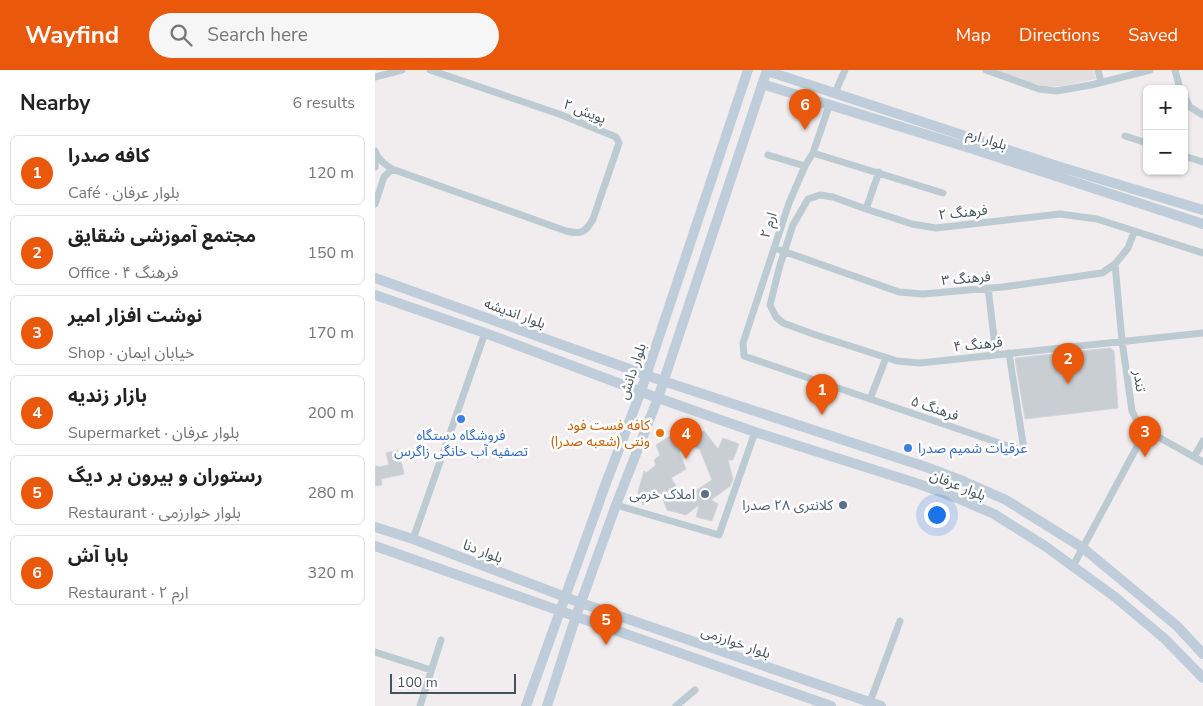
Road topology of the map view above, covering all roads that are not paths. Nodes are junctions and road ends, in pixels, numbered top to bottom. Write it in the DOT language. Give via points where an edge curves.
graph roads {
  1 [pos="402,70"];
  2 [pos="430,70"];
  3 [pos="767,70"];
  4 [pos="845,70"];
  5 [pos="986,70"];
  6 [pos="1098,70"];
  7 [pos="1150,70"];
  8 [pos="1175,70"];
  9 [pos="745,71"];
  10 [pos="375,77"];
  11 [pos="791,78"];
  12 [pos="1101,82"];
  13 [pos="762,84"];
  14 [pos="1179,85"];
  15 [pos="785,91"];
  16 [pos="835,93"];
  17 [pos="1188,103"];
  18 [pos="829,106"];
  19 [pos="1203,115"];
  20 [pos="1125,136"];
  21 [pos="1143,142"];
  22 [pos="813,152"];
  23 [pos="376,153"];
  24 [pos="768,155"];
  25 [pos="1188,157"];
  26 [pos="1203,162"];
  27 [pos="805,166"];
  28 [pos="375,168"];
  29 [pos="393,169"];
  30 [pos="879,172"];
  31 [pos="1139,190"];
  32 [pos="943,192"];
  33 [pos="1137,202"];
  34 [pos="375,204"];
  35 [pos="866,209"];
  36 [pos="1203,210"];
  37 [pos="1203,224"];
  38 [pos="1134,232"];
  39 [pos="774,248"];
  40 [pos="784,252"];
  41 [pos="1203,254"];
  42 [pos="1115,264"];
  43 [pos="375,278"];
  44 [pos="989,288"];
  45 [pos="375,295"];
  46 [pos="770,305"];
  47 [pos="485,333"];
  48 [pos="1203,333"];
  49 [pos="1122,341"];
  50 [pos="1009,353"];
  51 [pos="996,354"];
  52 [pos="744,356"];
  53 [pos="886,358"];
  54 [pos="645,375"];
  55 [pos="663,381"];
  56 [pos="641,391"];
  57 [pos="658,398"];
  58 [pos="870,400"];
  59 [pos="1146,430"];
  60 [pos="755,432"];
  61 [pos="1203,441"];
  62 [pos="1194,457"];
  63 [pos="1203,462"];
  64 [pos="616,505"];
  65 [pos="375,527"];
  66 [pos="413,539"];
  67 [pos="375,546"];
  68 [pos="1083,548"];
  69 [pos="1073,566"];
  70 [pos="565,597"];
  71 [pos="581,603"];
  72 [pos="560,611"];
  73 [pos="576,616"];
  74 [pos="900,621"];
  75 [pos="441,640"];
  76 [pos="375,652"];
  77 [pos="1203,654"];
  78 [pos="431,670"];
  79 [pos="1203,678"];
  80 [pos="695,690"];
  81 [pos="870,702"];
  82 [pos="420,706"];
  83 [pos="526,706"];
  84 [pos="547,706"];
  85 [pos="676,706"];
  86 [pos="831,706"];
  87 [pos="881,706"];
  1 -- 10 [label="street"];
  2 -- 29 [label="street, پویش ۲" via="617,137 619,143 593,219 588,228 575,234"];
  3 -- 11 [label="street, بلوار ارم"];
  3 -- 13 [label="street"];
  4 -- 16 [label="street"];
  5 -- 12 [label="street" via="1039,89 1056,91"];
  6 -- 12 [label="street"];
  7 -- 12 [label="street"];
  8 -- 14 [label="street"];
  9 -- 54 [label="street, بلوار دانش"];
  11 -- 15 [label="street" via="781,82"];
  11 -- 16 [label="street, بلوار ارم"];
  13 -- 15 [label="street, بلوار ارم"];
  13 -- 55 [label="street"];
  15 -- 18 [label="street, بلوار ارم"];
  16 -- 31 [label="street, بلوار ارم"];
  17 -- 19 [label="street"];
  18 -- 22 [label="street, ارم ۲"];
  18 -- 33 [label="street, بلوار ارم"];
  20 -- 21 [label="street"];
  22 -- 27 [label="street, ارم ۲"];
  22 -- 30 [label="street"];
  23 -- 28 [label="street"];
  23 -- 29 [label="street"];
  24 -- 27 [label="street"];
  25 -- 26 [label="street"];
  27 -- 39 [label="street, ارم ۲"];
  29 -- 34 [label="street" via="384,177"];
  30 -- 32 [label="street"];
  30 -- 35 [label="street"];
  31 -- 33 [label="street"];
  31 -- 36 [label="street, بلوار ارم"];
  33 -- 37 [label="street, بلوار ارم"];
  35 -- 38 [label="street, فرهنگ ۲" via="936,228 1060,214 1097,219"];
  35 -- 40 [label="street, فرهنگ ۲" via="820,194 808,199 793,224"];
  38 -- 41 [label="street, فرهنگ ۲"];
  38 -- 42 [label="street, فرهنگ ۳" via="1128,248"];
  39 -- 40 [label="street, فرهنگ ۳"];
  39 -- 52 [label="street, ارم ۲" via="743,343"];
  40 -- 44 [label="street, فرهنگ ۳" via="899,292 923,294"];
  40 -- 46 [label="street, فرهنگ ۲"];
  42 -- 44 [label="street, فرهنگ ۳" via="1102,273"];
  42 -- 49 [label="street, تندر"];
  43 -- 54 [label="street, بلوار اندیشه"];
  44 -- 51 [label="street"];
  45 -- 47 [label="street, بلوار اندیشه"];
  46 -- 53 [label="street, فرهنگ ۴" via="783,323"];
  47 -- 56 [label="street, بلوار اندیشه"];
  47 -- 66 [label="street"];
  48 -- 49 [label="street, فرهنگ ۴"];
  49 -- 50 [label="street, فرهنگ ۴"];
  49 -- 59 [label="street, تندر" via="1132,411 1139,425"];
  50 -- 51 [label="street, فرهنگ ۴"];
  50 -- 58 [label="street, فرهنگ ۵" via="1025,450"];
  51 -- 53 [label="street, فرهنگ ۴" via="920,363"];
  52 -- 58 [label="street, فرهنگ ۵"];
  53 -- 58 [label="street"];
  54 -- 55 [label="street, بلوار اندیشه"];
  54 -- 56 [label="street, بلوار دانش"];
  55 -- 57 [label="street"];
  55 -- 68 [label="street, بلوار عرفان" via="963,481 1006,500"];
  56 -- 57 [label="street, بلوار اندیشه"];
  56 -- 70 [label="street, بلوار دانش"];
  57 -- 60 [label="street, بلوار عرفان"];
  57 -- 64 [label="street"];
  59 -- 62 [label="street, تندر"];
  59 -- 68 [label="street"];
  60 -- 64 [label="street" via="719,535"];
  60 -- 69 [label="street, بلوار عرفان" via="957,498 994,514"];
  61 -- 62 [label="street"];
  62 -- 63 [label="street, تندر"];
  64 -- 71 [label="street"];
  65 -- 66 [label="street, بلوار دنا"];
  66 -- 70 [label="street, بلوار دنا"];
  67 -- 72 [label="street"];
  68 -- 69 [label="street"];
  68 -- 77 [label="street, بلوار عرفان" via="1177,626"];
  69 -- 79 [label="street, بلوار عرفان" via="1165,639"];
  70 -- 71 [label="street, بلوار دنا"];
  70 -- 72 [label="street, بلوار دانش"];
  71 -- 73 [label="street"];
  71 -- 81 [label="street, بلوار خوارزمی"];
  72 -- 73 [label="street"];
  72 -- 83 [label="street, بلوار دانش"];
  73 -- 84 [label="street"];
  73 -- 86 [label="street, بلوار خوارزمی"];
  74 -- 81 [label="street"];
  75 -- 78 [label="street"];
  76 -- 78 [label="street"];
  78 -- 82 [label="street"];
  80 -- 85 [label="street"];
  81 -- 87 [label="street, بلوار خوارزمی"];
}
